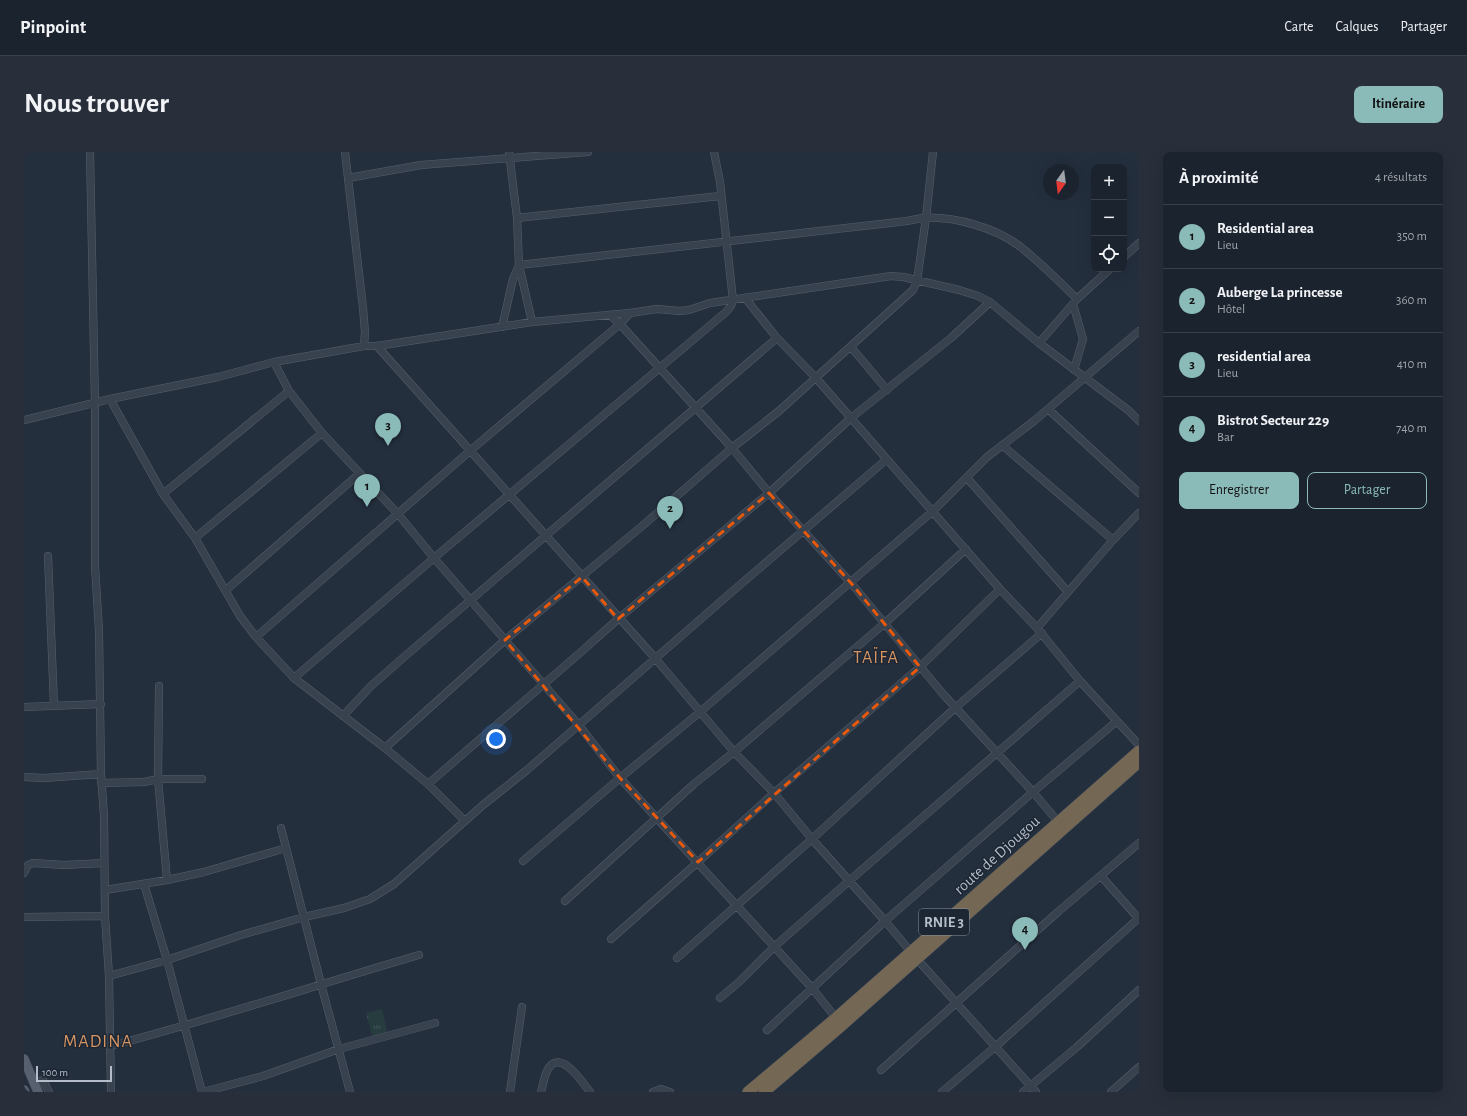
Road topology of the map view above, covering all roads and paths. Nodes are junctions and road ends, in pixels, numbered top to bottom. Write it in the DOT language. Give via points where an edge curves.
graph roads {
  1 [pos="90,152"];
  2 [pos="345,152"];
  3 [pos="588,152"];
  4 [pos="714,152"];
  5 [pos="933,152"];
  6 [pos="509,156"];
  7 [pos="348,178"];
  8 [pos="720,196"];
  9 [pos="517,218"];
  10 [pos="926,218"];
  11 [pos="726,241"];
  12 [pos="1139,243"];
  13 [pos="1127,254"];
  14 [pos="519,265"];
  15 [pos="1107,272"];
  16 [pos="917,281"];
  17 [pos="745,298"];
  18 [pos="732,300"];
  19 [pos="1075,301"];
  20 [pos="990,302"];
  21 [pos="630,313"];
  22 [pos="610,315"];
  23 [pos="532,322"];
  24 [pos="620,324"];
  25 [pos="502,327"];
  26 [pos="1139,331"];
  27 [pos="777,338"];
  28 [pos="1039,343"];
  29 [pos="364,346"];
  30 [pos="378,346"];
  31 [pos="850,347"];
  32 [pos="274,362"];
  33 [pos="660,368"];
  34 [pos="1074,370"];
  35 [pos="816,378"];
  36 [pos="1084,378"];
  37 [pos="887,390"];
  38 [pos="289,392"];
  39 [pos="110,399"];
  40 [pos="95,404"];
  41 [pos="695,408"];
  42 [pos="1048,409"];
  43 [pos="851,418"];
  44 [pos="24,420"];
  45 [pos="1139,421"];
  46 [pos="322,433"];
  47 [pos="1002,445"];
  48 [pos="732,448"];
  49 [pos="471,450"];
  50 [pos="887,459"];
  51 [pos="360,474"];
  52 [pos="968,478"];
  53 [pos="769,493"];
  54 [pos="1139,493"];
  55 [pos="163,494"];
  56 [pos="509,495"];
  57 [pos="933,511"];
  58 [pos="1139,513"];
  59 [pos="398,514"];
  60 [pos="804,530"];
  61 [pos="545,536"];
  62 [pos="194,538"];
  63 [pos="1113,540"];
  64 [pos="966,549"];
  65 [pos="48,556"];
  66 [pos="434,558"];
  67 [pos="582,577"];
  68 [pos="851,582"];
  69 [pos="1000,589"];
  70 [pos="226,590"];
  71 [pos="1068,592"];
  72 [pos="470,600"];
  73 [pos="618,619"];
  74 [pos="885,623"];
  75 [pos="1040,631"];
  76 [pos="256,637"];
  77 [pos="505,640"];
  78 [pos="655,658"];
  79 [pos="920,667"];
  80 [pos="294,678"];
  81 [pos="1080,681"];
  82 [pos="543,684"];
  83 [pos="159,686"];
  84 [pos="101,704"];
  85 [pos="54,706"];
  86 [pos="24,707"];
  87 [pos="955,708"];
  88 [pos="700,712"];
  89 [pos="343,716"];
  90 [pos="1117,721"];
  91 [pos="578,724"];
  92 [pos="1139,746"];
  93 [pos="385,748"];
  94 [pos="1139,751"];
  95 [pos="734,752"];
  96 [pos="997,753"];
  97 [pos="1139,762"];
  98 [pos="100,774"];
  99 [pos="24,778"];
  100 [pos="620,778"];
  101 [pos="158,779"];
  102 [pos="202,779"];
  103 [pos="101,783"];
  104 [pos="428,784"];
  105 [pos="1033,792"];
  106 [pos="774,793"];
  107 [pos="657,818"];
  108 [pos="465,821"];
  109 [pos="1061,825"];
  110 [pos="281,828"];
  111 [pos="812,839"];
  112 [pos="1139,843"];
  113 [pos="286,848"];
  114 [pos="523,861"];
  115 [pos="698,862"];
  116 [pos="104,863"];
  117 [pos="24,873"];
  118 [pos="1101,876"];
  119 [pos="167,880"];
  120 [pos="849,881"];
  121 [pos="144,884"];
  122 [pos="105,890"];
  123 [pos="565,901"];
  124 [pos="737,905"];
  125 [pos="105,916"];
  126 [pos="24,917"];
  127 [pos="304,917"];
  128 [pos="1139,919"];
  129 [pos="885,921"];
  130 [pos="611,939"];
  131 [pos="774,947"];
  132 [pos="419,955"];
  133 [pos="914,955"];
  134 [pos="677,958"];
  135 [pos="167,960"];
  136 [pos="109,976"];
  137 [pos="321,984"];
  138 [pos="812,988"];
  139 [pos="1139,990"];
  140 [pos="720,998"];
  141 [pos="956,1003"];
  142 [pos="522,1007"];
  143 [pos="836,1018"];
  144 [pos="435,1023"];
  145 [pos="185,1027"];
  146 [pos="766,1030"];
  147 [pos="110,1046"];
  148 [pos="995,1047"];
  149 [pos="339,1049"];
  150 [pos="24,1059"];
  151 [pos="1139,1067"];
  152 [pos="881,1070"];
  153 [pos="34,1083"];
  154 [pos="1030,1086"];
  155 [pos="38,1092"];
  156 [pos="49,1092"];
  157 [pos="111,1092"];
  158 [pos="202,1092"];
  159 [pos="350,1092"];
  160 [pos="510,1092"];
  161 [pos="541,1092"];
  162 [pos="590,1092"];
  163 [pos="653,1092"];
  164 [pos="670,1092"];
  165 [pos="748,1092"];
  166 [pos="764,1092"];
  167 [pos="942,1092"];
  168 [pos="1023,1092"];
  169 [pos="1036,1092"];
  170 [pos="1110,1092"];
  1 -- 40 [label="street"];
  2 -- 7 [label="street"];
  3 -- 6 [label="street"];
  4 -- 8 [label="street"];
  5 -- 10 [label="street"];
  6 -- 7 [label="street" via="421,165"];
  6 -- 9 [label="street"];
  7 -- 29 [label="street" via="363,308"];
  8 -- 9 [label="street"];
  8 -- 11 [label="street"];
  9 -- 14 [label="street"];
  10 -- 11 [label="street"];
  10 -- 16 [label="street"];
  10 -- 19 [label="street" via="950,219 995,231 1018,245 1048,270"];
  11 -- 14 [label="street"];
  11 -- 18 [label="street"];
  12 -- 13 [label="street"];
  14 -- 23 [label="street"];
  14 -- 25 [label="street" via="513,279"];
  15 -- 19 [label="street"];
  16 -- 17 [label="street" via="891,276"];
  16 -- 20 [label="street" via="959,290"];
  16 -- 31 [label="street" via="913,290"];
  17 -- 18 [label="street"];
  17 -- 27 [label="street"];
  18 -- 21 [label="street" via="710,303 689,310 657,309"];
  18 -- 33 [label="street" via="726,312"];
  19 -- 28 [label="street"];
  19 -- 34 [label="street" via="1083,340"];
  20 -- 28 [label="street"];
  20 -- 37 [label="street" via="952,338"];
  21 -- 22 [label="street"];
  21 -- 24 [label="street"];
  22 -- 23 [label="street"];
  22 -- 24 [label="street"];
  23 -- 25 [label="street"];
  24 -- 33 [label="street"];
  24 -- 49 [label="street"];
  25 -- 30 [label="street"];
  26 -- 36 [label="street"];
  27 -- 35 [label="street"];
  27 -- 41 [label="street"];
  28 -- 34 [label="street"];
  29 -- 30 [label="street"];
  29 -- 32 [label="street"];
  30 -- 49 [label="street"];
  31 -- 35 [label="street"];
  31 -- 37 [label="street"];
  32 -- 38 [label="street"];
  32 -- 39 [label="street" via="218,377"];
  33 -- 41 [label="street"];
  33 -- 56 [label="street"];
  34 -- 36 [label="street"];
  35 -- 43 [label="street"];
  35 -- 48 [label="street"];
  36 -- 42 [label="street"];
  36 -- 45 [label="street"];
  37 -- 43 [label="street"];
  38 -- 46 [label="street"];
  38 -- 55 [label="street"];
  39 -- 40 [label="street"];
  39 -- 55 [label="street"];
  40 -- 44 [label="street"];
  40 -- 84 [label="street" via="96,566"];
  41 -- 48 [label="street"];
  41 -- 61 [label="street"];
  42 -- 47 [label="street"];
  42 -- 54 [label="street"];
  43 -- 50 [label="street"];
  43 -- 53 [label="street"];
  46 -- 51 [label="street"];
  46 -- 62 [label="street"];
  47 -- 52 [label="street"];
  47 -- 63 [label="street"];
  48 -- 53 [label="street"];
  48 -- 67 [label="street"];
  49 -- 56 [label="street"];
  49 -- 59 [label="street"];
  50 -- 57 [label="street"];
  50 -- 60 [label="street"];
  51 -- 59 [label="street"];
  51 -- 70 [label="street"];
  52 -- 57 [label="street"];
  52 -- 71 [label="street"];
  53 -- 60 [label="street"];
  53 -- 73 [label="street"];
  55 -- 62 [label="street"];
  56 -- 61 [label="street"];
  56 -- 66 [label="street"];
  57 -- 64 [label="street"];
  57 -- 68 [label="street"];
  58 -- 63 [label="street"];
  59 -- 66 [label="street"];
  59 -- 76 [label="street"];
  60 -- 68 [label="street"];
  60 -- 78 [label="street"];
  61 -- 67 [label="street"];
  61 -- 72 [label="street"];
  62 -- 70 [label="street"];
  63 -- 71 [label="street"];
  64 -- 69 [label="street"];
  64 -- 74 [label="street"];
  65 -- 85 [label="street"];
  66 -- 72 [label="street"];
  66 -- 80 [label="street"];
  67 -- 73 [label="street"];
  67 -- 77 [label="street"];
  68 -- 74 [label="street"];
  68 -- 88 [label="street"];
  69 -- 75 [label="street"];
  69 -- 79 [label="street"];
  70 -- 76 [label="street" via="240,616"];
  71 -- 75 [label="street"];
  72 -- 77 [label="street"];
  72 -- 89 [label="street" via="371,686"];
  73 -- 78 [label="street"];
  73 -- 82 [label="street"];
  74 -- 79 [label="street"];
  74 -- 95 [label="street"];
  75 -- 81 [label="street"];
  75 -- 87 [label="street"];
  76 -- 80 [label="street"];
  77 -- 82 [label="street"];
  77 -- 93 [label="street"];
  78 -- 88 [label="street"];
  78 -- 91 [label="street"];
  79 -- 87 [label="street"];
  79 -- 106 [label="street"];
  80 -- 89 [label="street"];
  81 -- 90 [label="street"];
  81 -- 96 [label="street"];
  82 -- 91 [label="street"];
  82 -- 104 [label="street"];
  83 -- 101 [label="street"];
  84 -- 85 [label="street"];
  84 -- 98 [label="street"];
  85 -- 86 [label="street"];
  87 -- 96 [label="street"];
  87 -- 111 [label="street"];
  88 -- 95 [label="street"];
  88 -- 100 [label="street"];
  89 -- 93 [label="street"];
  90 -- 92 [label="street"];
  90 -- 105 [label="street"];
  91 -- 100 [label="street"];
  91 -- 108 [label="street"];
  93 -- 104 [label="street"];
  94 -- 109 [label="highway, route de Djougou / RNIE 3"];
  95 -- 106 [label="street"];
  95 -- 107 [label="street"];
  96 -- 105 [label="street"];
  96 -- 120 [label="street"];
  97 -- 109 [label="highway, route de Djougou / RNIE 3"];
  98 -- 99 [label="street"];
  98 -- 103 [label="street"];
  100 -- 107 [label="street"];
  100 -- 114 [label="street"];
  101 -- 102 [label="street"];
  101 -- 103 [label="street" via="144,782"];
  101 -- 119 [label="street"];
  103 -- 116 [label="street"];
  104 -- 108 [label="street"];
  105 -- 109 [label="street"];
  105 -- 129 [label="street"];
  106 -- 111 [label="street"];
  106 -- 115 [label="street"];
  107 -- 115 [label="street"];
  107 -- 123 [label="street"];
  108 -- 127 [label="street" via="394,884 370,899"];
  109 -- 133 [label="highway, route de Djougou / RNIE 3" via="983,889"];
  110 -- 113 [label="street"];
  111 -- 120 [label="street"];
  111 -- 124 [label="street"];
  112 -- 118 [label="street"];
  113 -- 119 [label="street"];
  113 -- 127 [label="street"];
  115 -- 124 [label="street"];
  115 -- 130 [label="street"];
  116 -- 117 [label="street" via="33,863 28,865"];
  116 -- 122 [label="street"];
  118 -- 128 [label="street"];
  118 -- 141 [label="street"];
  119 -- 121 [label="street"];
  120 -- 129 [label="street"];
  120 -- 131 [label="street"];
  121 -- 122 [label="street"];
  121 -- 135 [label="street"];
  122 -- 125 [label="street"];
  124 -- 131 [label="street"];
  124 -- 134 [label="street"];
  125 -- 126 [label="street"];
  125 -- 136 [label="street"];
  127 -- 135 [label="street"];
  127 -- 137 [label="street"];
  128 -- 148 [label="street"];
  129 -- 133 [label="street"];
  129 -- 138 [label="street"];
  131 -- 138 [label="street"];
  131 -- 140 [label="street"];
  132 -- 137 [label="street"];
  133 -- 141 [label="street"];
  133 -- 143 [label="highway, route de Djougou / RNIE 3"];
  133 -- 166 [label="highway, route de Djougou / RNIE 3"];
  135 -- 136 [label="street"];
  135 -- 145 [label="street"];
  136 -- 147 [label="street"];
  137 -- 145 [label="street"];
  137 -- 149 [label="street"];
  138 -- 143 [label="street"];
  138 -- 146 [label="street"];
  139 -- 154 [label="street"];
  141 -- 148 [label="street"];
  141 -- 152 [label="street"];
  142 -- 160 [label="street"];
  143 -- 165 [label="highway, route de Djougou / RNIE 3"];
  144 -- 149 [label="street"];
  145 -- 147 [label="street"];
  145 -- 158 [label="street"];
  147 -- 157 [label="street"];
  148 -- 154 [label="street"];
  148 -- 167 [label="street"];
  149 -- 158 [label="street" via="263,1076"];
  149 -- 159 [label="street"];
  150 -- 153 [label="main road"];
  151 -- 170 [label="street"];
  153 -- 155 [label="main road"];
  153 -- 156 [label="street" via="43,1080"];
  154 -- 168 [label="street"];
  154 -- 169 [label="street"];
  161 -- 162 [label="street" via="548,1069 558,1062 569,1066"];
  163 -- 164 [label="street" via="661,1089"];
}
